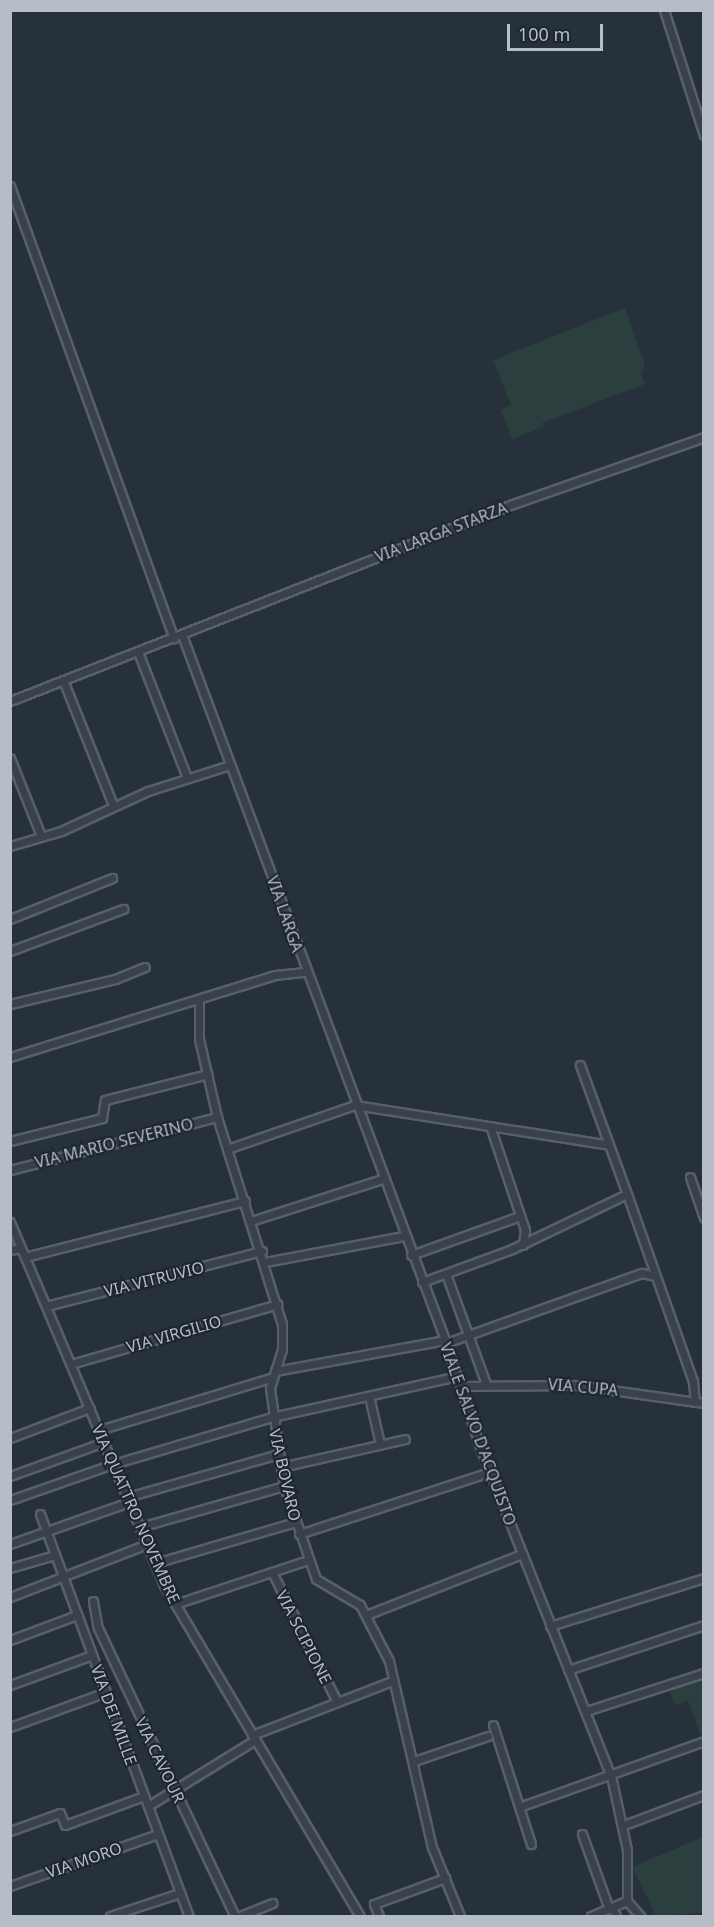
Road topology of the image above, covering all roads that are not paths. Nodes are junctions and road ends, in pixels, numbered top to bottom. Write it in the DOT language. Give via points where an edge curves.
graph roads {
  1 [pos="664,10"];
  2 [pos="704,135"];
  3 [pos="10,186"];
  4 [pos="704,437"];
  5 [pos="178,637"];
  6 [pos="138,652"];
  7 [pos="63,680"];
  8 [pos="10,701"];
  9 [pos="10,758"];
  10 [pos="230,765"];
  11 [pos="187,778"];
  12 [pos="113,805"];
  13 [pos="41,836"];
  14 [pos="10,846"];
  15 [pos="112,878"];
  16 [pos="123,909"];
  17 [pos="10,920"];
  18 [pos="10,951"];
  19 [pos="145,967"];
  20 [pos="305,972"];
  21 [pos="199,1001"];
  22 [pos="10,1004"];
  23 [pos="10,1057"];
  24 [pos="580,1065"];
  25 [pos="208,1074"];
  26 [pos="355,1105"];
  27 [pos="217,1117"];
  28 [pos="490,1126"];
  29 [pos="10,1141"];
  30 [pos="609,1145"];
  31 [pos="227,1149"];
  32 [pos="10,1170"];
  33 [pos="690,1177"];
  34 [pos="382,1179"];
  35 [pos="627,1194"];
  36 [pos="245,1201"];
  37 [pos="520,1216"];
  38 [pos="704,1218"];
  39 [pos="251,1221"];
  40 [pos="10,1222"];
  41 [pos="525,1230"];
  42 [pos="404,1236"];
  43 [pos="538,1238"];
  44 [pos="523,1245"];
  45 [pos="21,1248"];
  46 [pos="10,1250"];
  47 [pos="262,1251"];
  48 [pos="411,1255"];
  49 [pos="25,1257"];
  50 [pos="649,1259"];
  51 [pos="265,1262"];
  52 [pos="642,1273"];
  53 [pos="446,1274"];
  54 [pos="656,1276"];
  55 [pos="422,1282"];
  56 [pos="277,1304"];
  57 [pos="46,1306"];
  58 [pos="469,1335"];
  59 [pos="445,1341"];
  60 [pos="71,1364"];
  61 [pos="274,1374"];
  62 [pos="458,1376"];
  63 [pos="486,1384"];
  64 [pos="461,1386"];
  65 [pos="369,1396"];
  66 [pos="699,1403"];
  67 [pos="90,1408"];
  68 [pos="272,1417"];
  69 [pos="99,1430"];
  70 [pos="10,1438"];
  71 [pos="405,1438"];
  72 [pos="104,1442"];
  73 [pos="380,1444"];
  74 [pos="279,1454"];
  75 [pos="113,1464"];
  76 [pos="281,1467"];
  77 [pos="490,1472"];
  78 [pos="10,1476"];
  79 [pos="284,1485"];
  80 [pos="128,1499"];
  81 [pos="10,1500"];
  82 [pos="40,1514"];
  83 [pos="295,1522"];
  84 [pos="140,1527"];
  85 [pos="46,1532"];
  86 [pos="299,1534"];
  87 [pos="10,1544"];
  88 [pos="147,1544"];
  89 [pos="522,1554"];
  90 [pos="55,1555"];
  91 [pos="308,1560"];
  92 [pos="155,1563"];
  93 [pos="10,1568"];
  94 [pos="272,1572"];
  95 [pos="63,1577"];
  96 [pos="704,1578"];
  97 [pos="10,1597"];
  98 [pos="93,1601"];
  99 [pos="174,1604"];
  100 [pos="366,1614"];
  101 [pos="77,1615"];
  102 [pos="704,1625"];
  103 [pos="550,1626"];
  104 [pos="10,1640"];
  105 [pos="92,1655"];
  106 [pos="567,1670"];
  107 [pos="704,1673"];
  108 [pos="392,1681"];
  109 [pos="10,1685"];
  110 [pos="105,1692"];
  111 [pos="337,1702"];
  112 [pos="586,1711"];
  113 [pos="493,1725"];
  114 [pos="10,1727"];
  115 [pos="488,1736"];
  116 [pos="253,1737"];
  117 [pos="704,1741"];
  118 [pos="414,1761"];
  119 [pos="611,1776"];
  120 [pos="175,1790"];
  121 [pos="704,1795"];
  122 [pos="144,1796"];
  123 [pos="148,1806"];
  124 [pos="519,1807"];
  125 [pos="624,1826"];
  126 [pos="10,1831"];
  127 [pos="158,1834"];
  128 [pos="582,1834"];
  129 [pos="531,1844"];
  130 [pos="445,1878"];
  131 [pos="10,1886"];
  132 [pos="180,1893"];
  133 [pos="627,1901"];
  134 [pos="273,1903"];
  135 [pos="610,1908"];
  136 [pos="110,1917"];
  137 [pos="189,1917"];
  138 [pos="235,1917"];
  139 [pos="240,1917"];
  140 [pos="360,1917"];
  141 [pos="379,1917"];
  142 [pos="460,1917"];
  143 [pos="591,1917"];
  144 [pos="616,1917"];
  145 [pos="640,1917"];
  1 -- 2 [label="street"];
  3 -- 5 [label="street, VIA LARGA"];
  4 -- 5 [label="street, VIA LARGA STARZA" via="513,504"];
  5 -- 6 [label="street, VIA LARGA STARZA"];
  5 -- 10 [label="street, VIA LARGA"];
  6 -- 7 [label="street, VIA LARGA STARZA"];
  6 -- 11 [label="street"];
  7 -- 8 [label="street, VIA LARGA STARZA"];
  7 -- 12 [label="street"];
  9 -- 13 [label="street"];
  10 -- 11 [label="street"];
  10 -- 20 [label="street, VIA LARGA"];
  11 -- 12 [label="street"];
  12 -- 13 [label="street"];
  13 -- 14 [label="street"];
  15 -- 17 [label="street"];
  16 -- 18 [label="street"];
  19 -- 22 [label="street" via="115,979"];
  20 -- 21 [label="street, VIA LARGA" via="274,975"];
  20 -- 26 [label="street, VIALE SALVO D'ACQUISTO"];
  21 -- 23 [label="street, VIA LARGA"];
  21 -- 25 [label="street, VIA BOVARO" via="199,1039"];
  24 -- 30 [label="street"];
  25 -- 27 [label="street, VIA BOVARO"];
  25 -- 29 [label="street" via="105,1100 102,1118"];
  26 -- 28 [label="street"];
  26 -- 31 [label="street"];
  26 -- 34 [label="street, VIALE SALVO D'ACQUISTO"];
  27 -- 31 [label="street, VIA BOVARO"];
  27 -- 32 [label="street, VIA MARIO SEVERINO"];
  28 -- 30 [label="street"];
  28 -- 37 [label="street"];
  30 -- 35 [label="street"];
  31 -- 36 [label="street, VIA BOVARO"];
  33 -- 38 [label="street"];
  34 -- 39 [label="street"];
  34 -- 42 [label="street, VIALE SALVO D'ACQUISTO"];
  35 -- 43 [label="street"];
  35 -- 50 [label="street"];
  36 -- 39 [label="street, VIA BOVARO"];
  36 -- 49 [label="street"];
  37 -- 41 [label="street"];
  37 -- 48 [label="street"];
  39 -- 47 [label="street, VIA BOVARO"];
  40 -- 45 [label="street, VIA QUATTRO NOVEMBRE"];
  41 -- 43 [label="street"];
  41 -- 44 [label="street"];
  42 -- 48 [label="street, VIALE SALVO D'ACQUISTO"];
  42 -- 51 [label="street"];
  43 -- 44 [label="street"];
  44 -- 53 [label="street"];
  45 -- 46 [label="street"];
  45 -- 49 [label="street, VIA QUATTRO NOVEMBRE"];
  47 -- 51 [label="street, VIA BOVARO"];
  47 -- 57 [label="street, VIA VITRUVIO"];
  48 -- 55 [label="street, VIALE SALVO D'ACQUISTO"];
  49 -- 57 [label="street, VIA QUATTRO NOVEMBRE"];
  50 -- 52 [label="street"];
  50 -- 54 [label="street"];
  51 -- 56 [label="street, VIA BOVARO"];
  52 -- 54 [label="street"];
  52 -- 58 [label="street"];
  53 -- 55 [label="street"];
  53 -- 58 [label="street"];
  54 -- 66 [label="street"];
  55 -- 59 [label="street, VIALE SALVO D'ACQUISTO"];
  56 -- 60 [label="street, VIA VIRGILIO"];
  56 -- 61 [label="street, VIA BOVARO" via="282,1349"];
  57 -- 60 [label="street, VIA QUATTRO NOVEMBRE"];
  58 -- 59 [label="street"];
  58 -- 63 [label="street"];
  59 -- 61 [label="street"];
  59 -- 62 [label="street, VIALE SALVO D'ACQUISTO"];
  60 -- 67 [label="street, VIA QUATTRO NOVEMBRE"];
  61 -- 68 [label="street, VIA BOVARO" via="270,1388"];
  61 -- 69 [label="street"];
  62 -- 64 [label="street, VIALE SALVO D'ACQUISTO"];
  62 -- 65 [label="street"];
  63 -- 64 [label="street, VIA CUPA"];
  63 -- 66 [label="street, VIA CUPA" via="576,1385"];
  64 -- 77 [label="street, VIALE SALVO D'ACQUISTO"];
  65 -- 68 [label="street"];
  65 -- 73 [label="street"];
  67 -- 69 [label="street, VIA QUATTRO NOVEMBRE"];
  67 -- 70 [label="street"];
  68 -- 74 [label="street, VIA BOVARO"];
  68 -- 75 [label="street"];
  69 -- 72 [label="street, VIA QUATTRO NOVEMBRE"];
  71 -- 73 [label="street"];
  72 -- 75 [label="street, VIA QUATTRO NOVEMBRE"];
  72 -- 78 [label="street"];
  73 -- 76 [label="street"];
  74 -- 76 [label="street, VIA BOVARO"];
  74 -- 80 [label="street"];
  75 -- 80 [label="street, VIA QUATTRO NOVEMBRE"];
  75 -- 81 [label="street"];
  76 -- 79 [label="street, VIA BOVARO"];
  77 -- 86 [label="street"];
  77 -- 89 [label="street, VIALE SALVO D'ACQUISTO"];
  79 -- 83 [label="street, VIA BOVARO"];
  79 -- 84 [label="street"];
  80 -- 84 [label="street, VIA QUATTRO NOVEMBRE"];
  80 -- 85 [label="street"];
  82 -- 85 [label="street, VIA DEI MILLE"];
  83 -- 86 [label="street, VIA BOVARO"];
  83 -- 92 [label="street"];
  84 -- 88 [label="street, VIA QUATTRO NOVEMBRE"];
  85 -- 87 [label="street"];
  85 -- 90 [label="street, VIA DEI MILLE"];
  86 -- 91 [label="street, VIA BOVARO"];
  88 -- 92 [label="street, VIA QUATTRO NOVEMBRE"];
  88 -- 95 [label="street"];
  89 -- 100 [label="street"];
  89 -- 103 [label="street, VIALE SALVO D'ACQUISTO"];
  90 -- 93 [label="street"];
  90 -- 95 [label="street, VIA DEI MILLE"];
  91 -- 94 [label="street"];
  91 -- 100 [label="street, VIA BOVARO" via="316,1579 360,1605"];
  92 -- 99 [label="street, VIA QUATTRO NOVEMBRE"];
  94 -- 99 [label="street"];
  94 -- 111 [label="street, VIA SCIPIONE"];
  95 -- 97 [label="street"];
  95 -- 101 [label="street, VIA DEI MILLE"];
  96 -- 103 [label="street"];
  98 -- 120 [label="street, VIA CAVOUR" via="98,1628"];
  99 -- 116 [label="street, VIA QUATTRO NOVEMBRE"];
  100 -- 108 [label="street, VIA BOVARO" via="389,1661"];
  101 -- 104 [label="street"];
  101 -- 105 [label="street, VIA DEI MILLE"];
  102 -- 106 [label="street"];
  103 -- 106 [label="street, VIALE SALVO D'ACQUISTO"];
  105 -- 109 [label="street"];
  105 -- 110 [label="street, VIA DEI MILLE"];
  106 -- 112 [label="street, VIALE SALVO D'ACQUISTO"];
  107 -- 112 [label="street"];
  108 -- 111 [label="street"];
  108 -- 118 [label="street, VIA BOVARO"];
  110 -- 114 [label="street"];
  110 -- 122 [label="street, VIA DEI MILLE"];
  111 -- 116 [label="street"];
  112 -- 119 [label="street, VIALE SALVO D'ACQUISTO"];
  113 -- 124 [label="street"];
  115 -- 118 [label="street"];
  116 -- 120 [label="street"];
  116 -- 140 [label="street, VIA QUATTRO NOVEMBRE"];
  117 -- 119 [label="street"];
  118 -- 130 [label="street, VIA BOVARO" via="432,1846"];
  119 -- 124 [label="street"];
  119 -- 125 [label="street, VIALE SALVO D'ACQUISTO"];
  120 -- 123 [label="street"];
  120 -- 138 [label="street, VIA CAVOUR"];
  121 -- 125 [label="street"];
  122 -- 123 [label="street, VIA DEI MILLE"];
  122 -- 126 [label="street" via="65,1825 60,1813"];
  123 -- 127 [label="street, VIA DEI MILLE"];
  124 -- 129 [label="street"];
  125 -- 133 [label="street, VIALE SALVO D'ACQUISTO"];
  127 -- 131 [label="street, VIA MORO"];
  127 -- 132 [label="street, VIA DEI MILLE"];
  128 -- 135 [label="street"];
  130 -- 141 [label="street" via="374,1904"];
  130 -- 142 [label="street, VIA BOVARO"];
  132 -- 136 [label="street"];
  132 -- 137 [label="street, VIA DEI MILLE"];
  133 -- 135 [label="street"];
  133 -- 145 [label="street"];
  134 -- 139 [label="street"];
  135 -- 143 [label="street"];
  135 -- 144 [label="street"];
}
